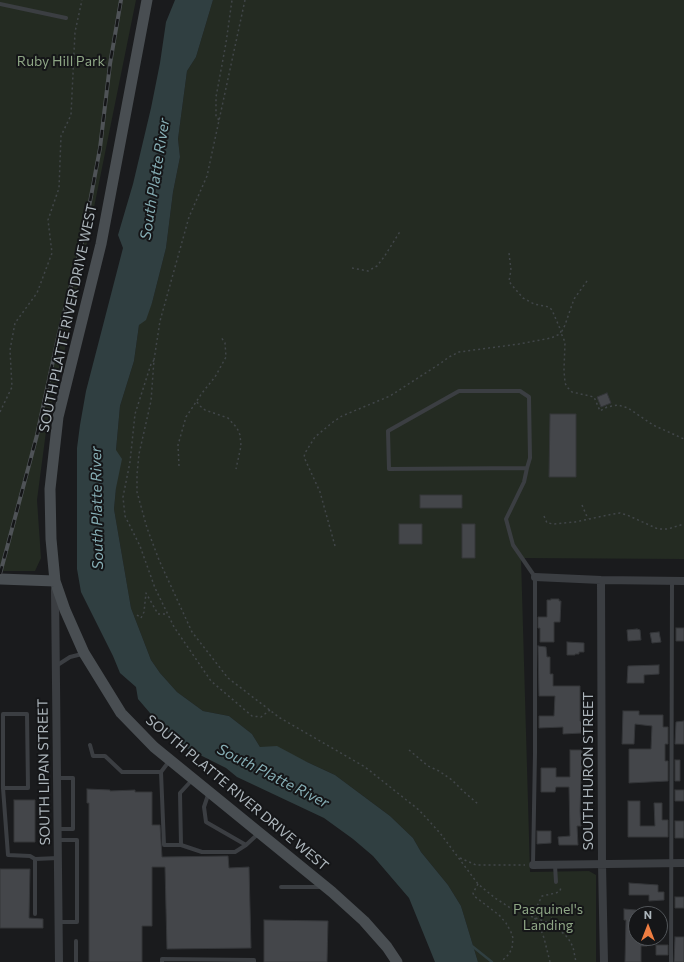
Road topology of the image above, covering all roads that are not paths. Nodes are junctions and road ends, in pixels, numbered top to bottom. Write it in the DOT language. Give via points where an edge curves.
graph roads {
  1 [pos="147,0"];
  2 [pos="0,4"];
  3 [pos="66,18"];
  4 [pos="527,468"];
  5 [pos="535,577"];
  6 [pos="0,579"];
  7 [pos="601,580"];
  8 [pos="55,581"];
  9 [pos="672,581"];
  10 [pos="684,581"];
  11 [pos="84,653"];
  12 [pos="56,666"];
  13 [pos="90,745"];
  14 [pos="170,760"];
  15 [pos="161,772"];
  16 [pos="57,778"];
  17 [pos="193,779"];
  18 [pos="3,788"];
  19 [pos="209,792"];
  20 [pos="58,829"];
  21 [pos="259,833"];
  22 [pos="58,840"];
  23 [pos="181,845"];
  24 [pos="246,845"];
  25 [pos="58,858"];
  26 [pos="35,859"];
  27 [pos="671,863"];
  28 [pos="684,863"];
  29 [pos="602,864"];
  30 [pos="533,865"];
  31 [pos="555,865"];
  32 [pos="556,882"];
  33 [pos="281,887"];
  34 [pos="326,887"];
  35 [pos="35,914"];
  36 [pos="58,922"];
  37 [pos="76,942"];
  38 [pos="59,962"];
  39 [pos="76,962"];
  40 [pos="162,962"];
  41 [pos="254,962"];
  42 [pos="397,962"];
  43 [pos="604,962"];
  44 [pos="671,962"];
  1 -- 8 [label="street, SOUTH PLATTE RIVER DRIVE WEST" via="101,244 58,417 50,489"];
  2 -- 3 [label="lane"];
  4 -- 4 [label="lane" via="389,469 388,431 459,391 520,391 529,396 530,458"];
  4 -- 5 [label="lane" via="524,482 506,519 513,546"];
  5 -- 7 [label="street"];
  5 -- 30 [label="lane"];
  6 -- 8 [label="street"];
  7 -- 9 [label="street"];
  7 -- 29 [label="street, SOUTH HURON STREET"];
  8 -- 11 [label="street, SOUTH PLATTE RIVER DRIVE WEST"];
  8 -- 12 [label="street, SOUTH LIPAN STREET"];
  9 -- 10 [label="street"];
  9 -- 27 [label="lane"];
  11 -- 12 [label="lane" via="70,657"];
  11 -- 14 [label="street, SOUTH PLATTE RIVER DRIVE WEST" via="121,713"];
  12 -- 16 [label="street, SOUTH LIPAN STREET"];
  13 -- 15 [label="lane" via="93,756 105,756 122,772"];
  14 -- 15 [label="lane"];
  14 -- 17 [label="street, SOUTH PLATTE RIVER DRIVE WEST"];
  15 -- 23 [label="lane" via="164,845"];
  16 -- 20 [label="street, SOUTH LIPAN STREET"];
  16 -- 20 [label="lane" via="73,778 73,829"];
  17 -- 19 [label="street, SOUTH PLATTE RIVER DRIVE WEST"];
  17 -- 23 [label="lane" via="180,793"];
  18 -- 18 [label="lane" via="28,788 27,714 3,714"];
  18 -- 26 [label="lane" via="8,855 30,856"];
  19 -- 21 [label="street, SOUTH PLATTE RIVER DRIVE WEST"];
  19 -- 24 [label="lane" via="204,807 206,822"];
  20 -- 22 [label="street, SOUTH LIPAN STREET"];
  21 -- 24 [label="lane"];
  21 -- 34 [label="street, SOUTH PLATTE RIVER DRIVE WEST"];
  22 -- 25 [label="street, SOUTH LIPAN STREET"];
  22 -- 36 [label="lane" via="77,840 77,922"];
  23 -- 24 [label="lane" via="202,852 235,852"];
  25 -- 26 [label="lane"];
  25 -- 36 [label="street, SOUTH LIPAN STREET"];
  26 -- 35 [label="lane"];
  27 -- 28 [label="street"];
  27 -- 29 [label="street"];
  27 -- 44 [label="lane"];
  29 -- 31 [label="street"];
  29 -- 43 [label="street, SOUTH HURON STREET"];
  30 -- 31 [label="street"];
  31 -- 32 [label="lane"];
  33 -- 34 [label="lane"];
  34 -- 42 [label="street, SOUTH PLATTE RIVER DRIVE WEST" via="364,921"];
  36 -- 38 [label="street, SOUTH LIPAN STREET"];
  37 -- 39 [label="lane"];
  40 -- 41 [label="lane" via="162,959"];
}
